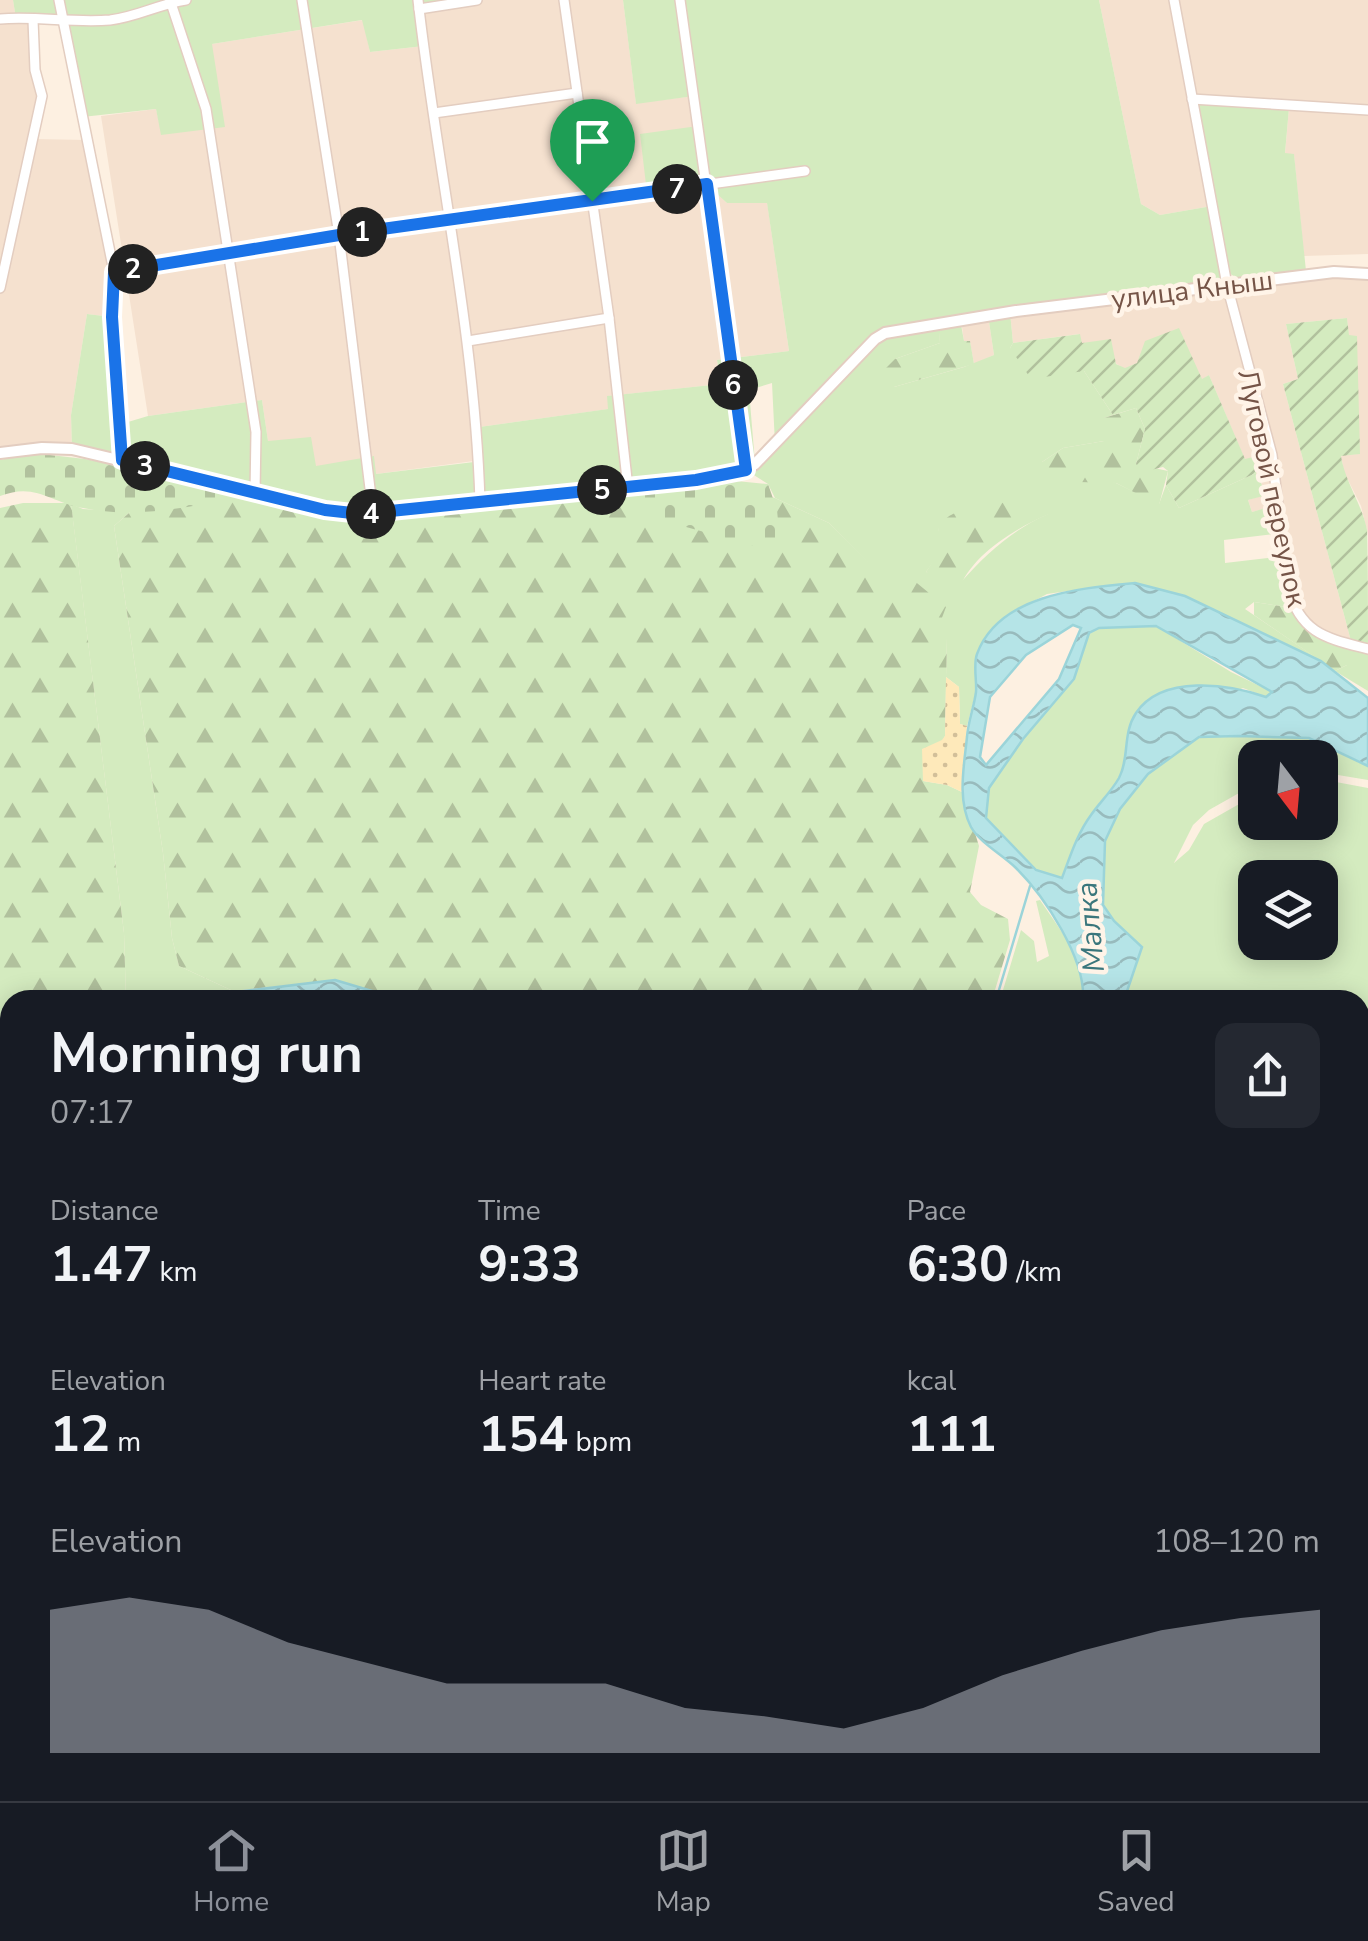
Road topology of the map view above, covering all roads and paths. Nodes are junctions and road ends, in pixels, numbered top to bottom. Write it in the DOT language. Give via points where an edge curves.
graph roads {
  1 [pos="59,0"];
  2 [pos="186,0"];
  3 [pos="302,0"];
  4 [pos="478,0"];
  5 [pos="564,0"];
  6 [pos="680,0"];
  7 [pos="1174,0"];
  8 [pos="170,1"];
  9 [pos="418,4"];
  10 [pos="0,19"];
  11 [pos="33,20"];
  12 [pos="63,20"];
  13 [pos="576,93"];
  14 [pos="1192,99"];
  15 [pos="1368,110"];
  16 [pos="434,112"];
  17 [pos="805,172"];
  18 [pos="707,184"];
  19 [pos="592,201"];
  20 [pos="449,221"];
  21 [pos="339,235"];
  22 [pos="229,252"];
  23 [pos="114,272"];
  24 [pos="1368,274"];
  25 [pos="1226,285"];
  26 [pos="0,288"];
  27 [pos="609,318"];
  28 [pos="468,341"];
  29 [pos="0,453"];
  30 [pos="122,460"];
  31 [pos="746,470"];
  32 [pos="628,488"];
  33 [pos="255,493"];
  34 [pos="480,502"];
  35 [pos="374,514"];
  36 [pos="1368,648"];
  1 -- 12 [label="street"];
  2 -- 8 [label="street"];
  3 -- 21 [label="street"];
  4 -- 9 [label="street"];
  5 -- 13 [label="street"];
  6 -- 18 [label="street"];
  7 -- 14 [label="street, Луговой переулок"];
  8 -- 12 [label="street" via="120,18"];
  8 -- 22 [label="street" via="206,109"];
  9 -- 16 [label="street"];
  10 -- 11 [label="street"];
  11 -- 12 [label="street"];
  11 -- 26 [label="street" via="42,96"];
  12 -- 23 [label="street"];
  13 -- 16 [label="street"];
  13 -- 19 [label="street"];
  14 -- 15 [label="street"];
  14 -- 25 [label="street, Луговой переулок"];
  16 -- 20 [label="street"];
  17 -- 18 [label="street"];
  18 -- 19 [label="street"];
  18 -- 31 [label="street"];
  19 -- 20 [label="street"];
  19 -- 27 [label="street"];
  20 -- 21 [label="street"];
  20 -- 28 [label="street"];
  21 -- 22 [label="street"];
  21 -- 35 [label="street"];
  22 -- 23 [label="street"];
  22 -- 33 [label="street" via="256,432"];
  23 -- 30 [label="street"];
  24 -- 25 [label="street, улица Кныш"];
  25 -- 31 [label="street, улица Кныш" via="907,327 876,339"];
  25 -- 36 [label="street, Луговой переулок" via="1272,454 1294,608 1302,623 1330,639"];
  27 -- 28 [label="street"];
  27 -- 32 [label="street"];
  28 -- 34 [label="street"];
  29 -- 30 [label="street" via="57,448"];
  30 -- 33 [label="street"];
  31 -- 32 [label="street"];
  32 -- 34 [label="street"];
  33 -- 35 [label="street"];
  34 -- 35 [label="street"];
}
